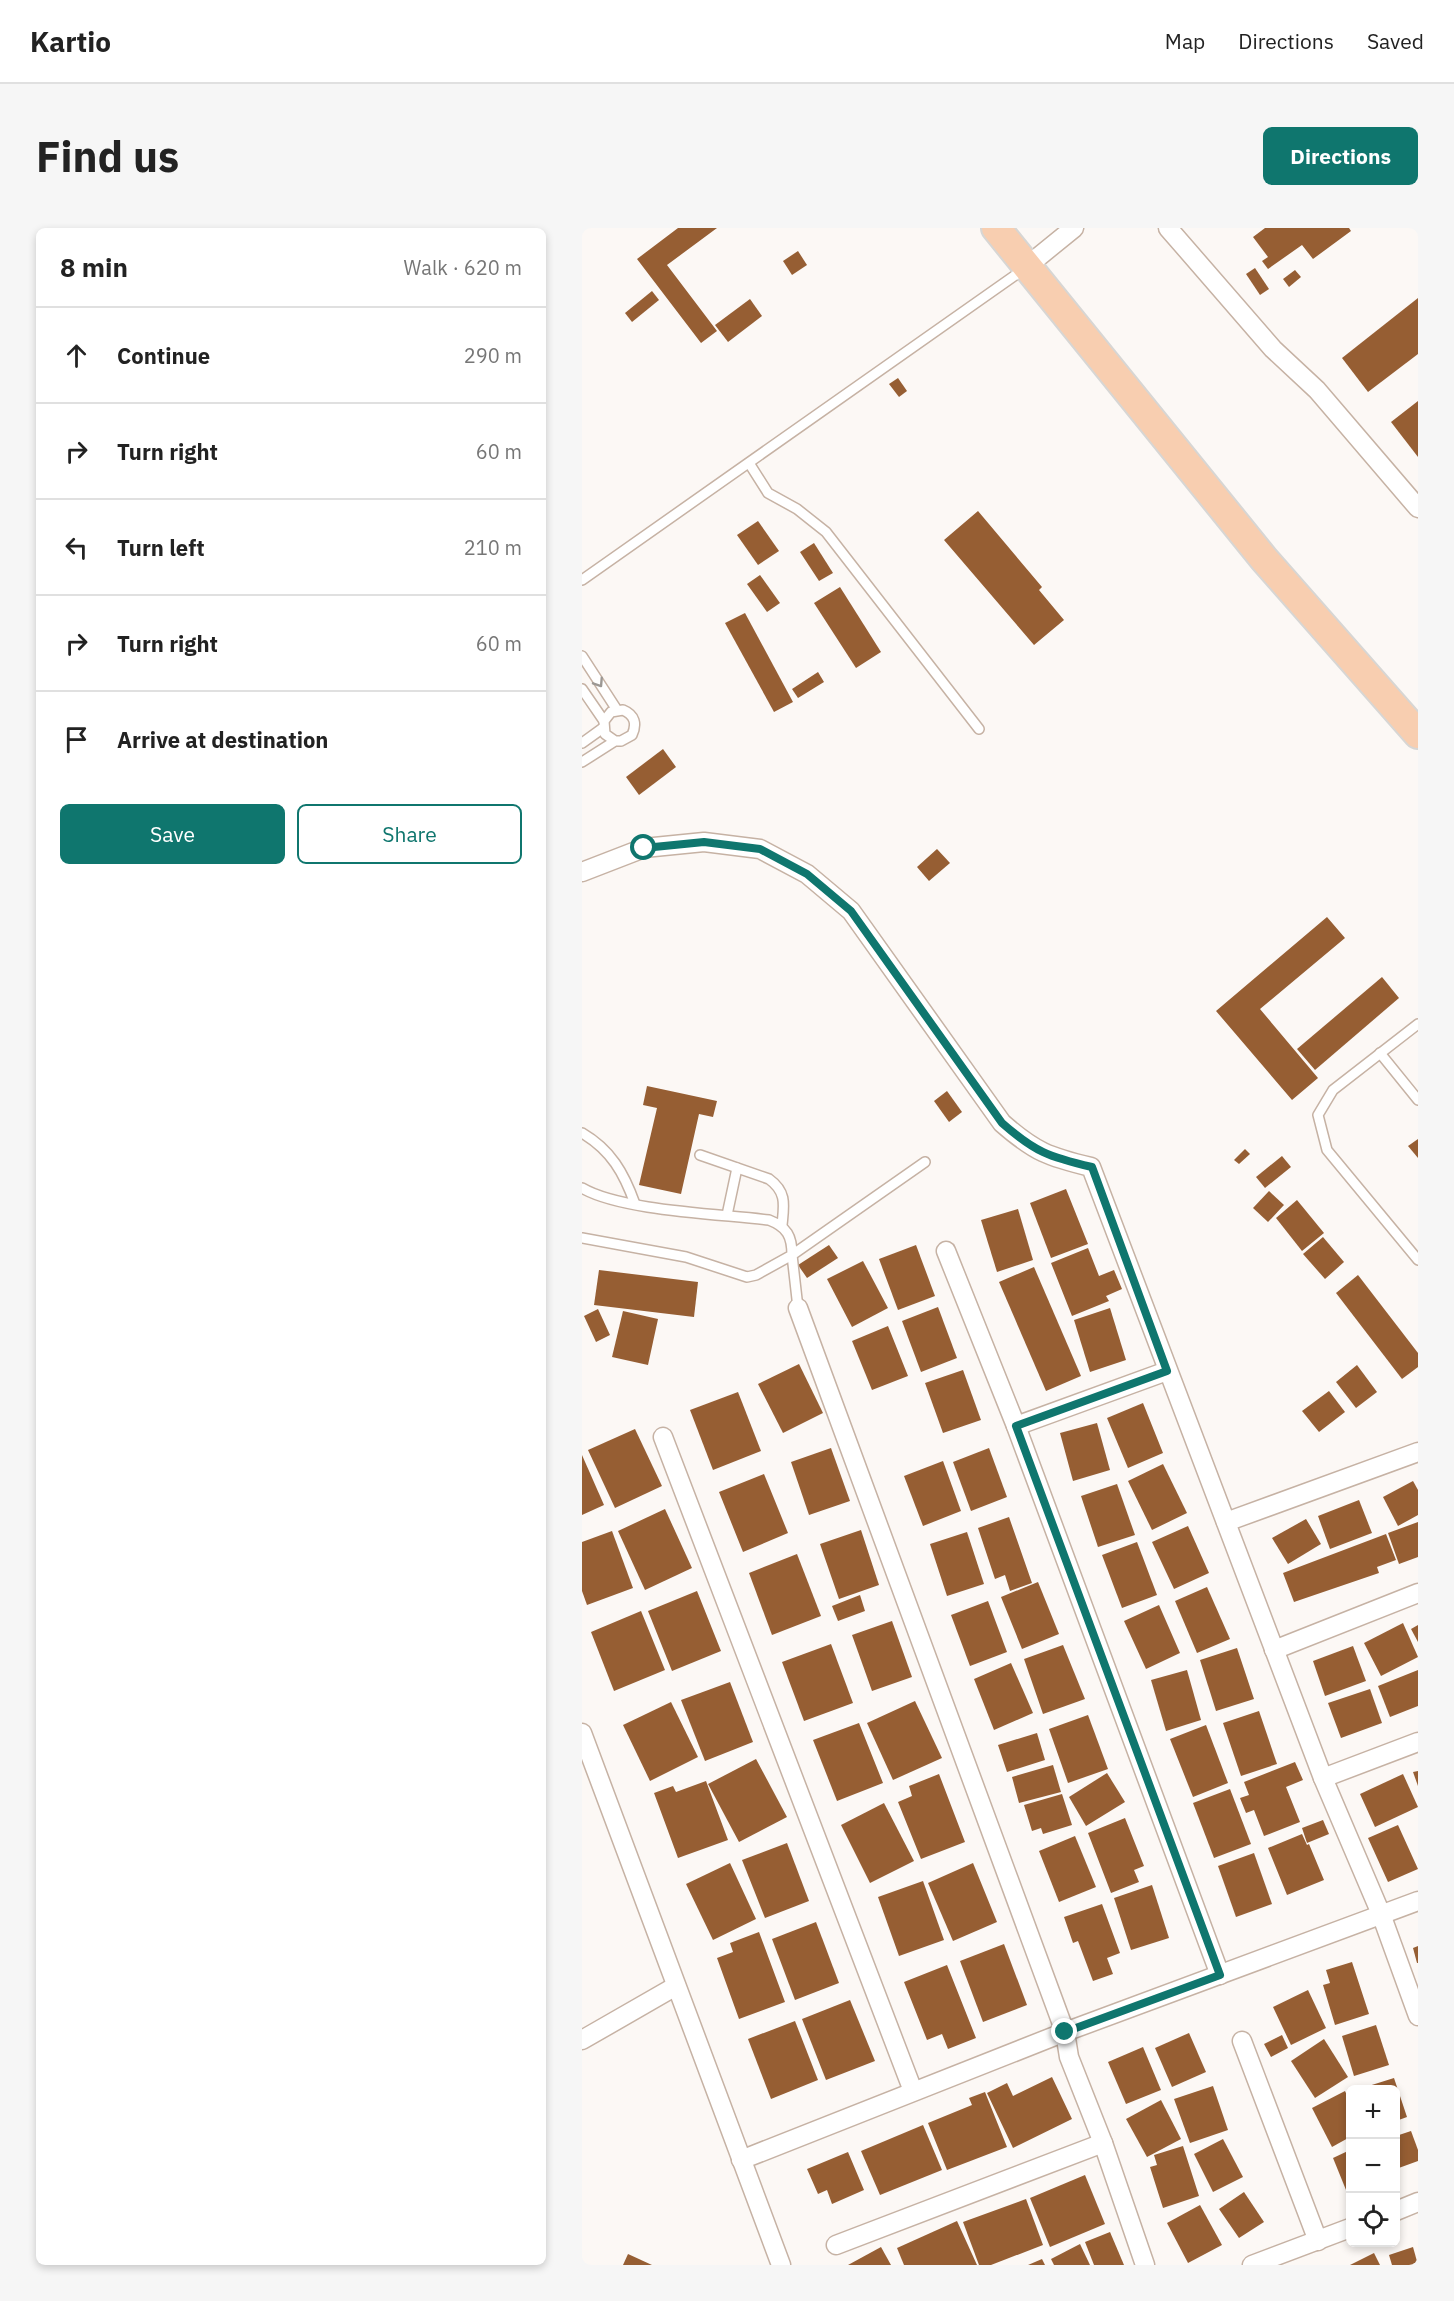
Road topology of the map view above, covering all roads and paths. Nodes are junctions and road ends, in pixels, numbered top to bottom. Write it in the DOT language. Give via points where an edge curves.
graph roads {
  1 [pos="996,228"];
  2 [pos="1074,228"];
  3 [pos="1168,228"];
  4 [pos="1026,267"];
  5 [pos="749,463"];
  6 [pos="1418,508"];
  7 [pos="582,580"];
  8 [pos="582,656"];
  9 [pos="582,689"];
  10 [pos="617,710"];
  11 [pos="604,724"];
  12 [pos="979,729"];
  13 [pos="1418,734"];
  14 [pos="615,741"];
  15 [pos="582,743"];
  16 [pos="582,762"];
  17 [pos="582,872"];
  18 [pos="1418,1024"];
  19 [pos="1380,1053"];
  20 [pos="1418,1100"];
  21 [pos="582,1133"];
  22 [pos="700,1155"];
  23 [pos="925,1162"];
  24 [pos="736,1168"];
  25 [pos="582,1188"];
  26 [pos="635,1204"];
  27 [pos="727,1215"];
  28 [pos="782,1225"];
  29 [pos="582,1238"];
  30 [pos="946,1251"];
  31 [pos="792,1255"];
  32 [pos="1418,1260"];
  33 [pos="798,1308"];
  34 [pos="1167,1371"];
  35 [pos="1016,1426"];
  36 [pos="663,1437"];
  37 [pos="1418,1452"];
  38 [pos="1226,1522"];
  39 [pos="1418,1593"];
  40 [pos="1274,1650"];
  41 [pos="582,1733"];
  42 [pos="1418,1742"];
  43 [pos="1323,1778"];
  44 [pos="1418,1901"];
  45 [pos="1381,1914"];
  46 [pos="1220,1975"];
  47 [pos="676,1986"];
  48 [pos="1418,2016"];
  49 [pos="1065,2032"];
  50 [pos="582,2040"];
  51 [pos="1242,2040"];
  52 [pos="913,2091"];
  53 [pos="1103,2143"];
  54 [pos="741,2160"];
  55 [pos="1418,2202"];
  56 [pos="1400,2209"];
  57 [pos="1346,2230"];
  58 [pos="1318,2241"];
  59 [pos="836,2245"];
  60 [pos="781,2265"];
  61 [pos="1145,2265"];
  62 [pos="1252,2265"];
  1 -- 4 [label="main road"];
  2 -- 4 [label="street"];
  3 -- 6 [label="street" via="1273,349 1317,390"];
  4 -- 5 [label="lane"];
  4 -- 13 [label="main road" via="1264,559"];
  5 -- 7 [label="lane"];
  5 -- 12 [label="lane" via="768,493 826,532"];
  8 -- 10 [label="lane, one-way"];
  9 -- 11 [label="lane"];
  10 -- 11 [label="lane" via="611,712"];
  10 -- 14 [label="lane" via="629,712 635,723 632,735"];
  11 -- 14 [label="lane" via="605,734"];
  11 -- 15 [label="lane"];
  14 -- 16 [label="lane"];
  17 -- 34 [label="street" via="644,848 704,842 760,849 807,874 851,911 1002,1123 1030,1147 1060,1160 1092,1167"];
  18 -- 19 [label="lane"];
  19 -- 20 [label="lane"];
  19 -- 32 [label="lane" via="1333,1090 1318,1115 1327,1150"];
  21 -- 26 [label="lane" via="608,1152 624,1174"];
  22 -- 24 [label="lane"];
  23 -- 31 [label="lane"];
  24 -- 27 [label="lane"];
  24 -- 28 [label="lane" via="777,1184 784,1200"];
  25 -- 26 [label="lane" via="596,1196"];
  26 -- 27 [label="lane"];
  27 -- 28 [label="lane"];
  28 -- 31 [label="lane" via="792,1242"];
  29 -- 31 [label="lane" via="686,1257 747,1277"];
  30 -- 35 [label="street"];
  31 -- 33 [label="lane"];
  33 -- 49 [label="street"];
  34 -- 35 [label="street"];
  34 -- 38 [label="street"];
  35 -- 46 [label="street"];
  36 -- 52 [label="street"];
  37 -- 38 [label="street"];
  38 -- 40 [label="street"];
  39 -- 40 [label="street"];
  40 -- 43 [label="street"];
  41 -- 47 [label="street"];
  42 -- 43 [label="street"];
  43 -- 45 [label="street"];
  44 -- 45 [label="street"];
  45 -- 46 [label="street"];
  45 -- 48 [label="street"];
  46 -- 49 [label="street"];
  47 -- 50 [label="street"];
  47 -- 54 [label="street"];
  49 -- 52 [label="street"];
  49 -- 53 [label="street" via="1069,2057"];
  51 -- 58 [label="street"];
  52 -- 54 [label="street"];
  53 -- 59 [label="street"];
  53 -- 61 [label="street"];
  54 -- 60 [label="street"];
  55 -- 56 [label="street"];
  57 -- 58 [label="street"];
  58 -- 62 [label="street"];
}
